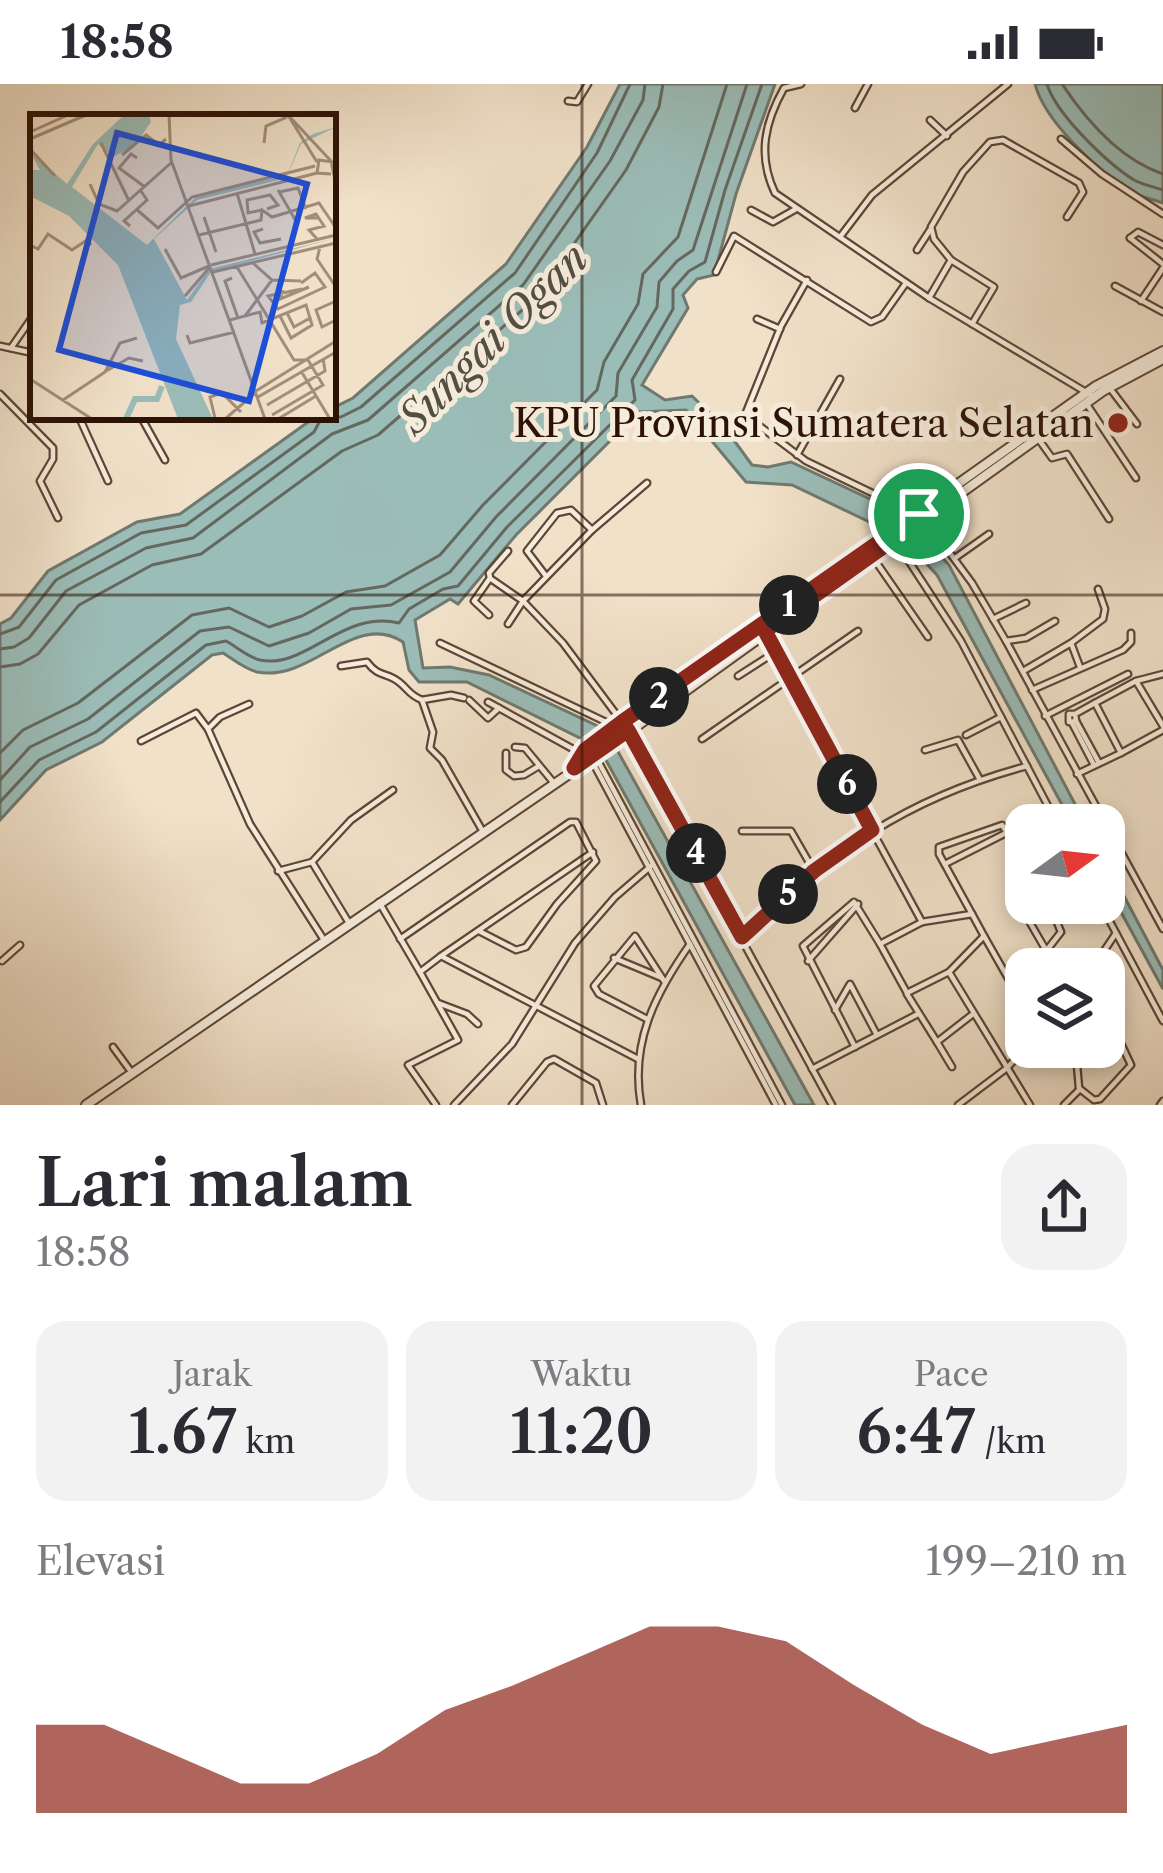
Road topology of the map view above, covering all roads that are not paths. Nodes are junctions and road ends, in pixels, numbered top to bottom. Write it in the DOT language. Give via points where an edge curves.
graph roads {
  1 [pos="588,84"];
  2 [pos="801,84"];
  3 [pos="868,84"];
  4 [pos="1007,84"];
  5 [pos="568,101"];
  6 [pos="855,108"];
  7 [pos="930,119"];
  8 [pos="946,136"];
  9 [pos="1061,139"];
  10 [pos="796,209"];
  11 [pos="752,210"];
  12 [pos="1163,214"];
  13 [pos="1067,217"];
  14 [pos="931,229"];
  15 [pos="839,238"];
  16 [pos="1163,245"];
  17 [pos="916,250"];
  18 [pos="951,260"];
  19 [pos="1163,266"];
  20 [pos="716,272"];
  21 [pos="807,280"];
  22 [pos="906,283"];
  23 [pos="1114,286"];
  24 [pos="929,298"];
  25 [pos="1142,301"];
  26 [pos="1163,312"];
  27 [pos="757,319"];
  28 [pos="30,320"];
  29 [pos="972,324"];
  30 [pos="780,329"];
  31 [pos="0,346"];
  32 [pos="11,348"];
  33 [pos="30,352"];
  34 [pos="1163,355"];
  35 [pos="840,379"];
  36 [pos="1109,387"];
  37 [pos="0,394"];
  38 [pos="1089,398"];
  39 [pos="80,420"];
  40 [pos="143,420"];
  41 [pos="1137,424"];
  42 [pos="1037,437"];
  43 [pos="797,455"];
  44 [pos="165,460"];
  45 [pos="1136,478"];
  46 [pos="108,481"];
  47 [pos="647,483"];
  48 [pos="58,518"];
  49 [pos="1109,519"];
  50 [pos="917,520"];
  51 [pos="592,530"];
  52 [pos="989,534"];
  53 [pos="894,538"];
  54 [pos="508,551"];
  55 [pos="872,556"];
  56 [pos="955,558"];
  57 [pos="546,576"];
  58 [pos="490,578"];
  59 [pos="1098,589"];
  60 [pos="523,601"];
  61 [pos="1026,603"];
  62 [pos="489,615"];
  63 [pos="993,619"];
  64 [pos="1055,621"];
  65 [pos="508,624"];
  66 [pos="763,628"];
  67 [pos="858,631"];
  68 [pos="1131,633"];
  69 [pos="928,637"];
  70 [pos="1006,641"];
  71 [pos="440,643"];
  72 [pos="1071,644"];
  73 [pos="777,651"];
  74 [pos="341,666"];
  75 [pos="1080,667"];
  76 [pos="1023,671"];
  77 [pos="1128,674"];
  78 [pos="1163,674"];
  79 [pos="738,676"];
  80 [pos="790,677"];
  81 [pos="1136,681"];
  82 [pos="1032,690"];
  83 [pos="422,700"];
  84 [pos="488,702"];
  85 [pos="1095,703"];
  86 [pos="248,704"];
  87 [pos="500,708"];
  88 [pos="1045,716"];
  89 [pos="1001,717"];
  90 [pos="1073,720"];
  91 [pos="624,724"];
  92 [pos="1052,728"];
  93 [pos="1162,729"];
  94 [pos="208,730"];
  95 [pos="966,735"];
  96 [pos="702,739"];
  97 [pos="140,741"];
  98 [pos="1163,742"];
  99 [pos="515,747"];
  100 [pos="925,750"];
  101 [pos="591,751"];
  102 [pos="506,753"];
  103 [pos="1121,753"];
  104 [pos="1096,764"];
  105 [pos="539,766"];
  106 [pos="1027,766"];
  107 [pos="1076,774"];
  108 [pos="979,779"];
  109 [pos="553,782"];
  110 [pos="393,790"];
  111 [pos="1047,804"];
  112 [pos="1005,829"];
  113 [pos="482,830"];
  114 [pos="872,830"];
  115 [pos="742,831"];
  116 [pos="1005,834"];
  117 [pos="593,852"];
  118 [pos="312,862"];
  119 [pos="945,864"];
  120 [pos="651,866"];
  121 [pos="278,871"];
  122 [pos="814,871"];
  123 [pos="379,902"];
  124 [pos="858,904"];
  125 [pos="1163,912"];
  126 [pos="972,914"];
  127 [pos="1155,916"];
  128 [pos="922,922"];
  129 [pos="349,923"];
  130 [pos="1111,924"];
  131 [pos="1163,929"];
  132 [pos="479,931"];
  133 [pos="1116,933"];
  134 [pos="984,936"];
  135 [pos="742,937"];
  136 [pos="400,939"];
  137 [pos="324,940"];
  138 [pos="693,942"];
  139 [pos="880,944"];
  140 [pos="20,945"];
  141 [pos="1106,948"];
  142 [pos="441,956"];
  143 [pos="614,958"];
  144 [pos="808,961"];
  145 [pos="1,962"];
  146 [pos="420,972"];
  147 [pos="949,973"];
  148 [pos="1005,973"];
  149 [pos="663,980"];
  150 [pos="907,993"];
  151 [pos="438,1003"];
  152 [pos="537,1006"];
  153 [pos="835,1010"];
  154 [pos="918,1014"];
  155 [pos="973,1014"];
  156 [pos="647,1019"];
  157 [pos="1163,1021"];
  158 [pos="478,1024"];
  159 [pos="877,1035"];
  160 [pos="937,1042"];
  161 [pos="855,1047"];
  162 [pos="113,1048"];
  163 [pos="1125,1052"];
  164 [pos="638,1059"];
  165 [pos="1005,1065"];
  166 [pos="952,1067"];
  167 [pos="1007,1068"];
  168 [pos="1077,1068"];
  169 [pos="812,1069"];
  170 [pos="132,1073"];
  171 [pos="1080,1089"];
  172 [pos="1093,1102"];
  173 [pos="86,1105"];
  174 [pos="436,1105"];
  175 [pos="454,1105"];
  176 [pos="512,1105"];
  177 [pos="603,1105"];
  178 [pos="641,1105"];
  179 [pos="779,1105"];
  180 [pos="832,1105"];
  181 [pos="958,1105"];
  182 [pos="1030,1105"];
  183 [pos="1064,1105"];
  1 -- 5 [label="street" via="577,103"];
  2 -- 10 [label="street" via="784,88 764,132 771,185"];
  3 -- 6 [label="street"];
  4 -- 8 [label="street"];
  7 -- 8 [label="street"];
  8 -- 15 [label="street" via="872,195"];
  9 -- 12 [label="street"];
  10 -- 11 [label="street" via="772,222"];
  10 -- 15 [label="street"];
  13 -- 14 [label="street" via="1083,192 1079,183 997,139 971,161"];
  14 -- 17 [label="street"];
  14 -- 18 [label="street"];
  15 -- 22 [label="street"];
  16 -- 19 [label="street" via="1138,232 1130,238"];
  18 -- 24 [label="street"];
  18 -- 29 [label="street" via="994,287"];
  19 -- 25 [label="street"];
  20 -- 21 [label="street" via="734,236"];
  21 -- 22 [label="street" via="871,322"];
  21 -- 30 [label="street"];
  22 -- 24 [label="street"];
  23 -- 25 [label="street"];
  24 -- 29 [label="street"];
  25 -- 26 [label="street"];
  27 -- 30 [label="street"];
  28 -- 32 [label="street"];
  29 -- 38 [label="street"];
  30 -- 43 [label="street" via="744,412"];
  31 -- 32 [label="street"];
  32 -- 33 [label="street"];
  34 -- 36 [label="street"];
  34 -- 38 [label="street" via="1125,369"];
  35 -- 43 [label="street"];
  36 -- 38 [label="street"];
  36 -- 41 [label="street"];
  37 -- 48 [label="street" via="53,448 40,481"];
  38 -- 42 [label="street"];
  38 -- 45 [label="street"];
  38 -- 50 [label="street"];
  39 -- 46 [label="street"];
  40 -- 44 [label="street"];
  42 -- 49 [label="street" via="1052,458 1067,454"];
  42 -- 50 [label="street"];
  43 -- 50 [label="street"];
  47 -- 51 [label="street"];
  50 -- 53 [label="street"];
  50 -- 56 [label="street"];
  51 -- 57 [label="street"];
  51 -- 57 [label="street" via="571,510 557,514 527,551"];
  52 -- 56 [label="street"];
  53 -- 55 [label="street"];
  53 -- 66 [label="street"];
  53 -- 89 [label="street"];
  54 -- 58 [label="street"];
  55 -- 66 [label="street"];
  55 -- 69 [label="street"];
  56 -- 63 [label="street"];
  57 -- 60 [label="street"];
  58 -- 60 [label="street"];
  58 -- 62 [label="street" via="474,601"];
  59 -- 72 [label="street" via="1103,619"];
  60 -- 65 [label="street"];
  60 -- 91 [label="street"];
  61 -- 63 [label="street"];
  63 -- 70 [label="street"];
  64 -- 70 [label="street"];
  66 -- 73 [label="street"];
  66 -- 91 [label="street"];
  67 -- 80 [label="street"];
  68 -- 75 [label="street" via="1124,650"];
  70 -- 76 [label="street"];
  71 -- 91 [label="street"];
  72 -- 75 [label="street"];
  72 -- 76 [label="street"];
  73 -- 79 [label="street"];
  73 -- 80 [label="street"];
  74 -- 83 [label="street" via="368,662"];
  75 -- 82 [label="street"];
  76 -- 82 [label="street"];
  77 -- 88 [label="street"];
  78 -- 81 [label="street"];
  80 -- 96 [label="street"];
  80 -- 114 [label="street"];
  81 -- 85 [label="street"];
  81 -- 93 [label="street"];
  82 -- 88 [label="street"];
  83 -- 87 [label="street" via="466,699 488,718"];
  83 -- 113 [label="street" via="430,748"];
  84 -- 87 [label="street"];
  85 -- 90 [label="street"];
  85 -- 103 [label="street"];
  86 -- 94 [label="street"];
  87 -- 101 [label="street"];
  88 -- 92 [label="street"];
  89 -- 95 [label="street"];
  89 -- 106 [label="street"];
  90 -- 92 [label="street"];
  90 -- 104 [label="street"];
  91 -- 101 [label="street"];
  91 -- 135 [label="street"];
  92 -- 107 [label="street"];
  93 -- 98 [label="street"];
  93 -- 103 [label="street"];
  94 -- 97 [label="street" via="196,713"];
  94 -- 121 [label="street"];
  99 -- 105 [label="street"];
  100 -- 108 [label="street" via="958,740"];
  101 -- 109 [label="street"];
  101 -- 120 [label="street"];
  102 -- 105 [label="street" via="514,776"];
  103 -- 104 [label="street"];
  104 -- 107 [label="street"];
  105 -- 109 [label="street"];
  106 -- 108 [label="street"];
  106 -- 111 [label="street"];
  107 -- 127 [label="street"];
  108 -- 114 [label="street"];
  109 -- 113 [label="street"];
  110 -- 118 [label="street"];
  112 -- 119 [label="street" via="939,847"];
  113 -- 123 [label="street"];
  114 -- 122 [label="street"];
  114 -- 128 [label="street"];
  115 -- 122 [label="street" via="791,831"];
  116 -- 119 [label="street"];
  117 -- 132 [label="street"];
  117 -- 132 [label="street" via="595,863 525,949"];
  117 -- 136 [label="street" via="572,821"];
  118 -- 121 [label="street"];
  118 -- 129 [label="street"];
  119 -- 126 [label="street"];
  120 -- 138 [label="street"];
  120 -- 152 [label="street" via="575,943"];
  121 -- 137 [label="street"];
  122 -- 135 [label="street"];
  123 -- 129 [label="street"];
  123 -- 136 [label="street"];
  124 -- 139 [label="street"];
  124 -- 144 [label="street"];
  124 -- 144 [label="street" via="805,942"];
  125 -- 127 [label="street"];
  126 -- 128 [label="street"];
  126 -- 134 [label="street"];
  127 -- 131 [label="street"];
  128 -- 139 [label="street"];
  129 -- 137 [label="street"];
  130 -- 133 [label="street"];
  132 -- 142 [label="street"];
  133 -- 141 [label="street"];
  133 -- 157 [label="street"];
  134 -- 147 [label="street"];
  134 -- 148 [label="street"];
  135 -- 169 [label="street"];
  136 -- 146 [label="street"];
  137 -- 170 [label="street"];
  138 -- 149 [label="street"];
  138 -- 179 [label="street"];
  139 -- 150 [label="street"];
  140 -- 145 [label="street"];
  142 -- 146 [label="street"];
  142 -- 152 [label="street"];
  143 -- 149 [label="street"];
  143 -- 149 [label="street" via="638,936"];
  143 -- 156 [label="street" via="595,990"];
  144 -- 153 [label="street"];
  146 -- 151 [label="street"];
  147 -- 150 [label="street"];
  147 -- 155 [label="street"];
  149 -- 156 [label="street"];
  150 -- 154 [label="street"];
  151 -- 158 [label="street"];
  151 -- 174 [label="street" via="457,1042 408,1065"];
  152 -- 164 [label="street"];
  152 -- 175 [label="street"];
  153 -- 159 [label="street" via="851,984"];
  153 -- 161 [label="street"];
  154 -- 159 [label="street"];
  154 -- 160 [label="street"];
  155 -- 160 [label="street"];
  155 -- 165 [label="street"];
  156 -- 164 [label="street"];
  159 -- 161 [label="street"];
  160 -- 166 [label="street"];
  161 -- 169 [label="street"];
  162 -- 170 [label="street"];
  163 -- 172 [label="street" via="1131,1065"];
  164 -- 178 [label="street"];
  167 -- 181 [label="street"];
  167 -- 182 [label="street"];
  168 -- 171 [label="street"];
  169 -- 180 [label="street"];
  170 -- 173 [label="street"];
  171 -- 172 [label="street"];
  171 -- 183 [label="street"];
  176 -- 177 [label="street" via="554,1059 596,1083"];
}
